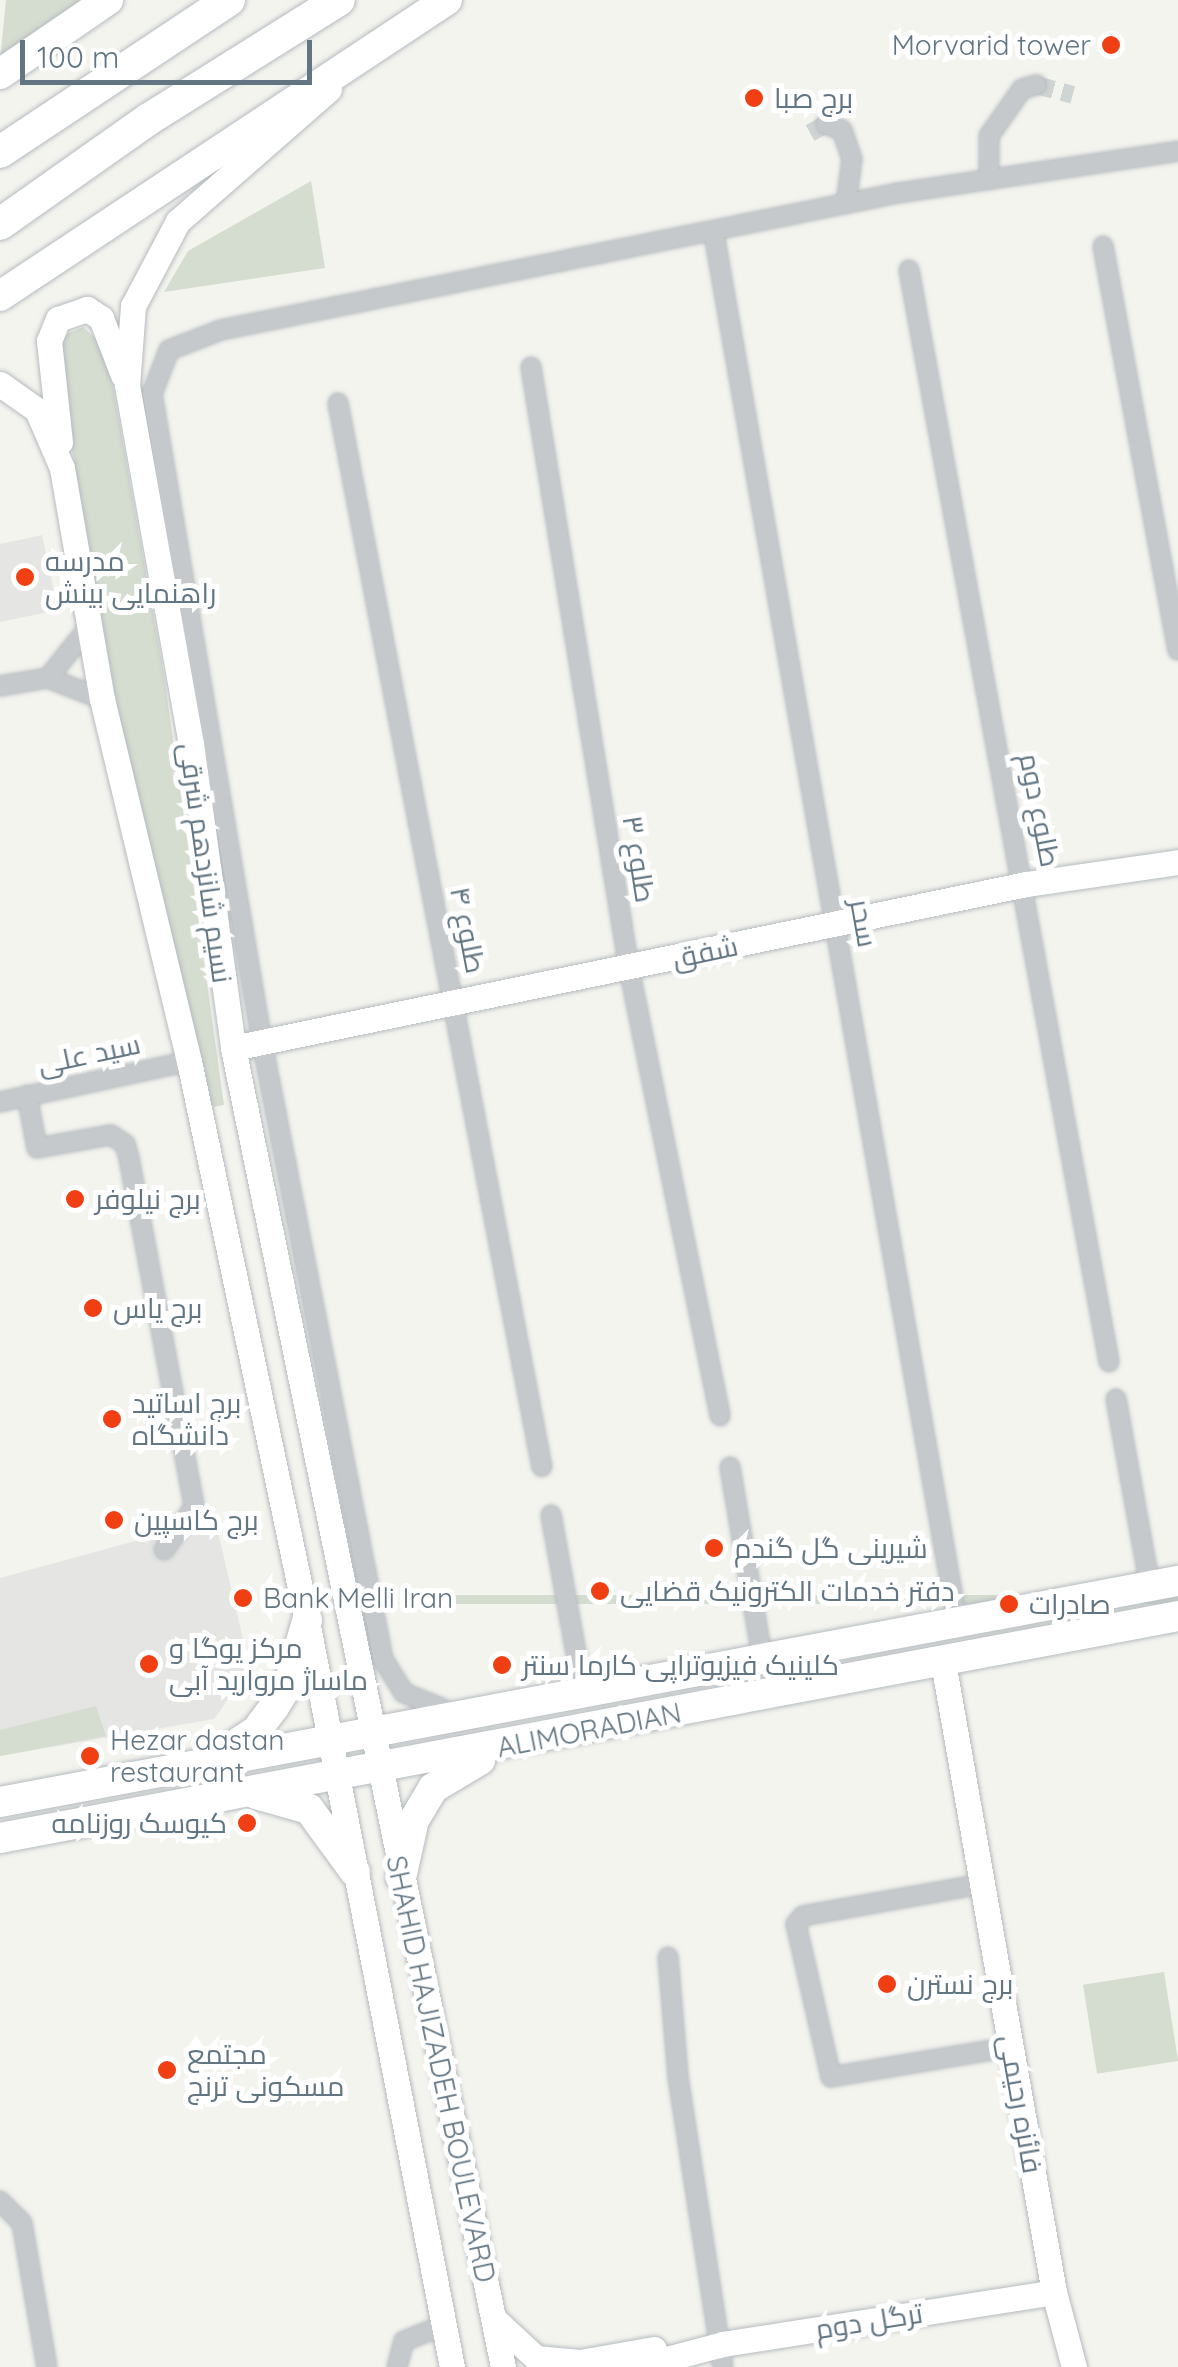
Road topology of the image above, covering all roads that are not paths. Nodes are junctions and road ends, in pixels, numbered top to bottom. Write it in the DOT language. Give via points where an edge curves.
graph roads {
  1 [pos="108,0"];
  2 [pos="229,0"];
  3 [pos="339,0"];
  4 [pos="446,0"];
  5 [pos="343,68"];
  6 [pos="0,74"];
  7 [pos="1036,85"];
  8 [pos="826,124"];
  9 [pos="1178,151"];
  10 [pos="0,152"];
  11 [pos="989,180"];
  12 [pos="846,204"];
  13 [pos="0,224"];
  14 [pos="714,234"];
  15 [pos="1103,246"];
  16 [pos="910,270"];
  17 [pos="0,296"];
  18 [pos="531,367"];
  19 [pos="0,384"];
  20 [pos="127,385"];
  21 [pos="338,403"];
  22 [pos="62,468"];
  23 [pos="88,628"];
  24 [pos="1178,650"];
  25 [pos="48,678"];
  26 [pos="0,686"];
  27 [pos="102,699"];
  28 [pos="1178,862"];
  29 [pos="1026,884"];
  30 [pos="836,924"];
  31 [pos="630,968"];
  32 [pos="454,999"];
  33 [pos="262,1042"];
  34 [pos="233,1048"];
  35 [pos="189,1061"];
  36 [pos="27,1095"];
  37 [pos="0,1102"];
  38 [pos="1110,1362"];
  39 [pos="1116,1399"];
  40 [pos="720,1416"];
  41 [pos="542,1467"];
  42 [pos="730,1467"];
  43 [pos="551,1516"];
  44 [pos="164,1550"];
  45 [pos="336,1563"];
  46 [pos="296,1570"];
  47 [pos="1164,1584"];
  48 [pos="1178,1616"];
  49 [pos="307,1621"];
  50 [pos="957,1621"];
  51 [pos="763,1662"];
  52 [pos="943,1662"];
  53 [pos="584,1697"];
  54 [pos="468,1716"];
  55 [pos="371,1735"];
  56 [pos="326,1742"];
  57 [pos="516,1744"];
  58 [pos="207,1764"];
  59 [pos="378,1771"];
  60 [pos="335,1779"];
  61 [pos="244,1790"];
  62 [pos="0,1802"];
  63 [pos="0,1838"];
  64 [pos="356,1872"];
  65 [pos="401,1878"];
  66 [pos="982,1884"];
  67 [pos="668,1956"];
  68 [pos="1011,2047"];
  69 [pos="0,2201"];
  70 [pos="1054,2292"];
  71 [pos="495,2319"];
  72 [pos="444,2325"];
  73 [pos="684,2352"];
  74 [pos="723,2356"];
  75 [pos="47,2367"];
  76 [pos="397,2367"];
  77 [pos="452,2367"];
  78 [pos="503,2367"];
  79 [pos="636,2367"];
  80 [pos="1074,2367"];
  1 -- 6 [label="main road"];
  2 -- 10 [label="highway"];
  3 -- 13 [label="highway" via="148,119"];
  4 -- 5 [label="main road"];
  5 -- 17 [label="main road"];
  5 -- 20 [label="main road, نسیم شانزدهم شرقی" via="322,99 218,180 178,221 133,306"];
  7 -- 11 [label="street" via="1022,90 988,136"];
  8 -- 12 [label="street" via="842,130 852,159"];
  9 -- 11 [label="street"];
  11 -- 12 [label="street"];
  12 -- 14 [label="street"];
  14 -- 30 [label="street, سحر"];
  14 -- 33 [label="street" via="238,327 169,350 152,394"];
  15 -- 24 [label="street"];
  16 -- 29 [label="street, طلوع دوم"];
  18 -- 31 [label="street, طلوع ۳"];
  19 -- 22 [label="main road, نسیم شانزدهم شرقی" via="37,410"];
  20 -- 22 [label="main road" via="101,318 88,309 58,319 49,341"];
  20 -- 34 [label="main road, نسیم شانزدهم شرقی" via="190,744"];
  21 -- 32 [label="street, طلوع ۴"];
  22 -- 23 [label="main road, نسیم شانزدهم شرقی"];
  23 -- 25 [label="street"];
  23 -- 27 [label="main road, نسیم شانزدهم شرقی"];
  25 -- 26 [label="street"];
  25 -- 27 [label="street"];
  27 -- 35 [label="main road, نسیم شانزدهم شرقی"];
  28 -- 29 [label="main road, شفق"];
  29 -- 30 [label="main road, شفق"];
  29 -- 38 [label="street, طلوع دوم"];
  30 -- 31 [label="main road, شفق"];
  30 -- 50 [label="street, سحر"];
  31 -- 32 [label="main road, شفق"];
  31 -- 40 [label="street, طلوع ۳"];
  32 -- 33 [label="main road, شفق"];
  32 -- 41 [label="street, طلوع ۴"];
  33 -- 34 [label="main road, شفق"];
  33 -- 54 [label="street" via="383,1659 395,1684 414,1700"];
  34 -- 45 [label="main road, نسیم شانزدهم شرقی"];
  35 -- 36 [label="street, سید علی"];
  35 -- 46 [label="main road, نسیم شانزدهم شرقی"];
  36 -- 37 [label="street, سید علی"];
  36 -- 44 [label="street" via="37,1148 111,1136 125,1144 194,1508"];
  39 -- 47 [label="street"];
  42 -- 51 [label="street"];
  43 -- 53 [label="street"];
  45 -- 46 [label="main road" via="319,1583"];
  45 -- 55 [label="main road, نسیم شانزدهم شرقی"];
  46 -- 49 [label="main road, نسیم شانزدهم شرقی"];
  47 -- 50 [label="main road, ALIMORADIAN"];
  48 -- 52 [label="main road, ALIMORADIAN"];
  49 -- 56 [label="main road, نسیم شانزدهم شرقی"];
  49 -- 58 [label="main road" via="289,1683 274,1706 256,1731"];
  50 -- 51 [label="main road, ALIMORADIAN"];
  51 -- 53 [label="main road, ALIMORADIAN"];
  52 -- 57 [label="main road, ALIMORADIAN"];
  52 -- 66 [label="main road, فائزه رحیمی"];
  53 -- 54 [label="main road, ALIMORADIAN"];
  54 -- 55 [label="main road, ALIMORADIAN"];
  55 -- 56 [label="main road, ALIMORADIAN"];
  55 -- 59 [label="main road, SHAHID HAJIZADEH BOULEVARD"];
  56 -- 58 [label="main road, ALIMORADIAN"];
  56 -- 60 [label="main road, SHAHID HAJIZADEH BOULEVARD"];
  57 -- 59 [label="main road, ALIMORADIAN"];
  57 -- 65 [label="main road" via="433,1788 414,1820"];
  58 -- 62 [label="main road, ALIMORADIAN"];
  59 -- 60 [label="main road, ALIMORADIAN"];
  59 -- 65 [label="main road, SHAHID HAJIZADEH BOULEVARD"];
  60 -- 61 [label="main road, ALIMORADIAN"];
  60 -- 64 [label="main road, SHAHID HAJIZADEH BOULEVARD"];
  61 -- 63 [label="main road, ALIMORADIAN"];
  61 -- 64 [label="main road" via="309,1809"];
  64 -- 72 [label="main road, SHAHID HAJIZADEH BOULEVARD"];
  65 -- 71 [label="main road, SHAHID HAJIZADEH BOULEVARD"];
  66 -- 68 [label="main road, فائزه رحیمی"];
  66 -- 68 [label="street" via="803,1916 796,1924 831,2077"];
  67 -- 74 [label="street" via="678,2077"];
  68 -- 70 [label="main road, فائزه رحیمی"];
  69 -- 75 [label="street" via="22,2223"];
  70 -- 74 [label="main road, ترگل دوم"];
  70 -- 80 [label="main road, فائزه رحیمی"];
  71 -- 73 [label="main road, ترگل دوم" via="521,2349 553,2362"];
  71 -- 78 [label="main road, SHAHID HAJIZADEH BOULEVARD"];
  72 -- 76 [label="street" via="404,2340"];
  72 -- 77 [label="main road, SHAHID HAJIZADEH BOULEVARD"];
  73 -- 74 [label="main road, ترگل دوم"];
  73 -- 79 [label="main road, ترگل دوم"];
}
